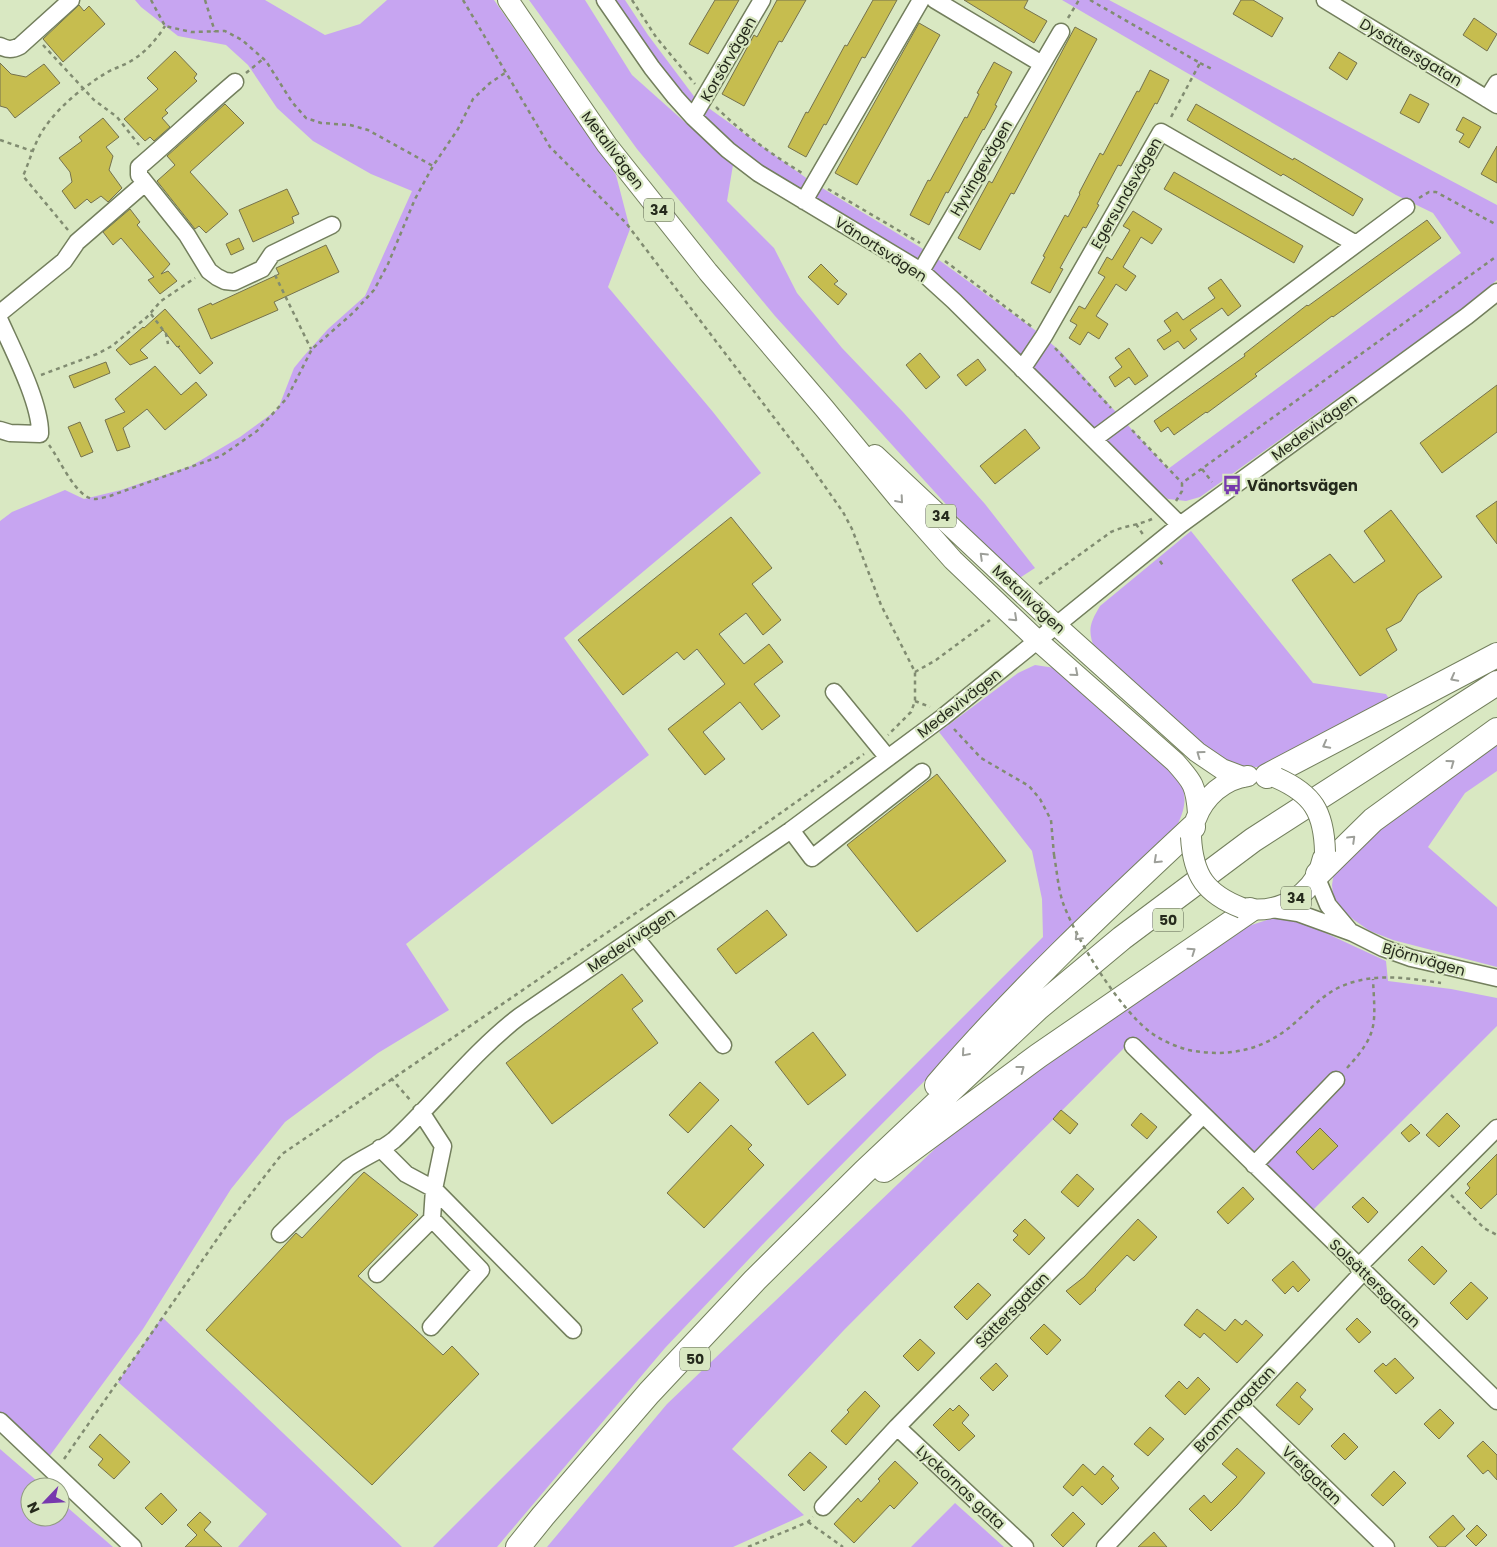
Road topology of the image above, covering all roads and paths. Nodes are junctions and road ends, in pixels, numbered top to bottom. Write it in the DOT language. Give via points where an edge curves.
graph roads {
  1 [pos="71,0"];
  2 [pos="151,0"];
  3 [pos="206,0"];
  4 [pos="463,0"];
  5 [pos="508,0"];
  6 [pos="605,0"];
  7 [pos="762,0"];
  8 [pos="921,0"];
  9 [pos="935,0"];
  10 [pos="1078,0"];
  11 [pos="1090,0"];
  12 [pos="1328,1"];
  13 [pos="166,26"];
  14 [pos="215,32"];
  15 [pos="1061,32"];
  16 [pos="33,34"];
  17 [pos="0,46"];
  18 [pos="263,58"];
  19 [pos="1200,63"];
  20 [pos="1042,64"];
  21 [pos="1212,70"];
  22 [pos="505,73"];
  23 [pos="235,82"];
  24 [pos="1497,83"];
  25 [pos="84,88"];
  26 [pos="1492,102"];
  27 [pos="693,117"];
  28 [pos="1161,132"];
  29 [pos="0,140"];
  30 [pos="32,151"];
  31 [pos="150,158"];
  32 [pos="433,166"];
  33 [pos="145,183"];
  34 [pos="804,201"];
  35 [pos="1406,207"];
  36 [pos="332,225"];
  37 [pos="1497,225"];
  38 [pos="77,242"];
  39 [pos="1356,244"];
  40 [pos="1497,256"];
  41 [pos="268,260"];
  42 [pos="209,271"];
  43 [pos="921,271"];
  44 [pos="1497,292"];
  45 [pos="0,313"];
  46 [pos="150,313"];
  47 [pos="0,320"];
  48 [pos="168,344"];
  49 [pos="312,349"];
  50 [pos="1022,368"];
  51 [pos="26,381"];
  52 [pos="824,408"];
  53 [pos="0,430"];
  54 [pos="40,434"];
  55 [pos="1094,439"];
  56 [pos="1202,469"];
  57 [pos="1213,484"];
  58 [pos="1165,510"];
  59 [pos="1180,525"];
  60 [pos="1037,585"];
  61 [pos="991,620"];
  62 [pos="1056,626"];
  63 [pos="1038,641"];
  64 [pos="1497,655"];
  65 [pos="915,672"];
  66 [pos="1497,683"];
  67 [pos="834,692"];
  68 [pos="1497,698"];
  69 [pos="915,701"];
  70 [pos="943,717"];
  71 [pos="1497,730"];
  72 [pos="877,744"];
  73 [pos="888,758"];
  74 [pos="922,772"];
  75 [pos="1243,777"];
  76 [pos="1272,777"];
  77 [pos="1194,826"];
  78 [pos="791,830"];
  79 [pos="1320,867"];
  80 [pos="1255,909"];
  81 [pos="1353,933"];
  82 [pos="635,937"];
  83 [pos="1497,978"];
  84 [pos="1373,979"];
  85 [pos="1449,984"];
  86 [pos="723,1045"];
  87 [pos="1133,1046"];
  88 [pos="391,1078"];
  89 [pos="1336,1080"];
  90 [pos="421,1112"];
  91 [pos="1202,1115"];
  92 [pos="1497,1128"];
  93 [pos="380,1148"];
  94 [pos="1254,1165"];
  95 [pos="866,1177"];
  96 [pos="1441,1185"];
  97 [pos="434,1189"];
  98 [pos="432,1220"];
  99 [pos="280,1234"];
  100 [pos="1497,1235"];
  101 [pos="1361,1269"];
  102 [pos="377,1274"];
  103 [pos="431,1327"];
  104 [pos="573,1330"];
  105 [pos="1497,1401"];
  106 [pos="1239,1404"];
  107 [pos="0,1421"];
  108 [pos="897,1427"];
  109 [pos="54,1473"];
  110 [pos="823,1507"];
  111 [pos="808,1522"];
  112 [pos="134,1547"];
  113 [pos="518,1547"];
  114 [pos="532,1547"];
  115 [pos="748,1547"];
  116 [pos="842,1547"];
  117 [pos="1025,1547"];
  118 [pos="1105,1547"];
  119 [pos="1386,1547"];
  1 -- 16 [label="street"];
  2 -- 13 [label="path"];
  3 -- 14 [label="path"];
  4 -- 22 [label="path"];
  5 -- 52 [label="main road, Metallvägen / 34" via="607,145 708,272"];
  6 -- 27 [label="street, Vänortsvägen" via="652,68"];
  7 -- 27 [label="street, Korsörvägen"];
  8 -- 34 [label="street"];
  9 -- 20 [label="street"];
  10 -- 15 [label="path"];
  11 -- 19 [label="path"];
  12 -- 26 [label="street, Dysättersgatan"];
  13 -- 14 [label="path" via="191,32"];
  13 -- 25 [label="path" via="144,53"];
  14 -- 18 [label="path" via="225,31 242,40"];
  15 -- 20 [label="street, Hyvingevägen"];
  16 -- 17 [label="street" via="14,49"];
  16 -- 25 [label="path"];
  18 -- 23 [label="path"];
  18 -- 32 [label="path" via="306,118 368,130"];
  19 -- 21 [label="path"];
  19 -- 28 [label="path"];
  20 -- 43 [label="street, Hyvingevägen"];
  22 -- 32 [label="path" via="473,99"];
  22 -- 65 [label="path" via="550,147 626,223 843,512 881,604"];
  23 -- 31 [label="street"];
  24 -- 26 [label="street"];
  25 -- 30 [label="path" via="61,109"];
  25 -- 31 [label="path" via="101,107 116,117"];
  27 -- 34 [label="street, Vänortsvägen" via="758,173"];
  28 -- 39 [label="street, Egersundsvägen"];
  28 -- 50 [label="street, Egersundsvägen" via="1044,336"];
  29 -- 30 [label="path"];
  30 -- 38 [label="path" via="23,176"];
  31 -- 33 [label="street" via="139,167 139,175"];
  32 -- 49 [label="path" via="415,198 374,290"];
  33 -- 38 [label="street"];
  33 -- 42 [label="street" via="188,235"];
  34 -- 43 [label="street, Vänortsvägen"];
  35 -- 37 [label="path" via="1429,192 1436,192"];
  35 -- 39 [label="street"];
  36 -- 41 [label="street" via="272,254"];
  38 -- 45 [label="street" via="64,261"];
  39 -- 55 [label="street"];
  40 -- 56 [label="path"];
  41 -- 42 [label="street" via="262,269 234,282 225,281"];
  41 -- 49 [label="path"];
  42 -- 46 [label="path" via="177,290"];
  43 -- 50 [label="street, Vänortsvägen"];
  44 -- 59 [label="street, Medevivägen"];
  46 -- 48 [label="path" via="166,334"];
  46 -- 51 [label="path" via="112,346"];
  47 -- 51 [label="street"];
  49 -- 54 [label="path" via="287,398 257,431 241,443 221,456 110,496 94,499 84,494"];
  50 -- 55 [label="street, Vänortsvägen"];
  51 -- 54 [label="street" via="39,419"];
  62 -- 52 [label="main road, Metallvägen / 34, one-way"];
  52 -- 63 [label="main road, Metallvägen / 34, one-way" via="953,560"];
  53 -- 54 [label="street"];
  55 -- 58 [label="street, Vänortsvägen"];
  56 -- 57 [label="path"];
  56 -- 58 [label="path" via="1182,483 1182,492"];
  58 -- 59 [label="street, Vänortsvägen"];
  58 -- 60 [label="path" via="1143,523 1111,532"];
  59 -- 62 [label="street, Medevivägen"];
  61 -- 65 [label="path"];
  62 -- 63 [label="street, Medevivägen"];
  75 -- 62 [label="main road, Metallvägen / 34, one-way" via="1222,769 1197,752"];
  63 -- 70 [label="street, Medevivägen"];
  63 -- 77 [label="main road, Metallvägen / 34, one-way" via="1188,776 1196,791"];
  64 -- 76 [label="highway, one-way"];
  65 -- 69 [label="path"];
  66 -- 95 [label="highway, 50" via="1253,840 1122,938 1038,1008"];
  67 -- 72 [label="street"];
  68 -- 95 [label="highway, 50" via="1260,849 1044,1016"];
  69 -- 70 [label="path"];
  69 -- 72 [label="path" via="904,720"];
  70 -- 73 [label="street, Medevivägen"];
  70 -- 84 [label="path, bridge" via="981,758 1029,786 1040,799 1051,820 1063,902 1100,972 1152,1034 1171,1045 1208,1054 1252,1048 1289,1028 1332,991 1358,980"];
  79 -- 71 [label="highway, one-way" via="1373,820"];
  72 -- 73 [label="street"];
  72 -- 88 [label="path" via="818,788"];
  73 -- 78 [label="street, Medevivägen"];
  74 -- 78 [label="street" via="812,858"];
  75 -- 76 [label="main road, 34"];
  75 -- 77 [label="main road, 34" via="1216,790 1206,800"];
  76 -- 79 [label="main road, bridge" via="1294,786 1309,798 1319,814 1325,833"];
  77 -- 80 [label="main road, 34, bridge" via="1192,856 1204,882 1225,901"];
  77 -- 95 [label="highway, one-way" via="1112,902 970,1047"];
  78 -- 82 [label="street, Medevivägen"];
  79 -- 80 [label="main road, 34" via="1308,888 1298,897 1285,904"];
  79 -- 81 [label="street, Björnvägen" via="1328,905"];
  80 -- 81 [label="street, Björnvägen" via="1298,914"];
  95 -- 80 [label="highway, one-way"];
  81 -- 83 [label="street, Björnvägen" via="1411,958"];
  82 -- 86 [label="street"];
  82 -- 90 [label="street, Medevivägen" via="499,1032"];
  84 -- 85 [label="path" via="1390,977"];
  84 -- 89 [label="path" via="1375,1012 1372,1034 1364,1049"];
  87 -- 91 [label="street, Solsättersgatan"];
  88 -- 90 [label="path"];
  88 -- 109 [label="path" via="282,1154 229,1222"];
  89 -- 94 [label="street"];
  90 -- 93 [label="street, Medevivägen" via="392,1142"];
  90 -- 97 [label="street" via="443,1146"];
  91 -- 94 [label="street, Solsättersgatan"];
  91 -- 108 [label="street, Sättersgatan"];
  92 -- 96 [label="street, Brommagatan"];
  93 -- 97 [label="street" via="406,1174"];
  93 -- 99 [label="street, Medevivägen" via="348,1168"];
  94 -- 101 [label="street, Solsättersgatan"];
  95 -- 113 [label="highway, 50" via="755,1280 649,1393"];
  95 -- 114 [label="highway, 50" via="656,1400"];
  96 -- 100 [label="path" via="1484,1228"];
  96 -- 101 [label="street, Brommagatan"];
  97 -- 98 [label="street"];
  97 -- 104 [label="street"];
  98 -- 102 [label="street"];
  98 -- 103 [label="street" via="481,1270"];
  101 -- 105 [label="street, Solsättersgatan"];
  101 -- 106 [label="street, Brommagatan"];
  106 -- 118 [label="street, Brommagatan"];
  106 -- 119 [label="street, Vretgatan"];
  107 -- 109 [label="street"];
  108 -- 110 [label="street, Sättersgatan"];
  108 -- 117 [label="street, Lyckornas gata"];
  109 -- 112 [label="street"];
  110 -- 111 [label="path"];
  111 -- 115 [label="path"];
  111 -- 116 [label="path"];
}
